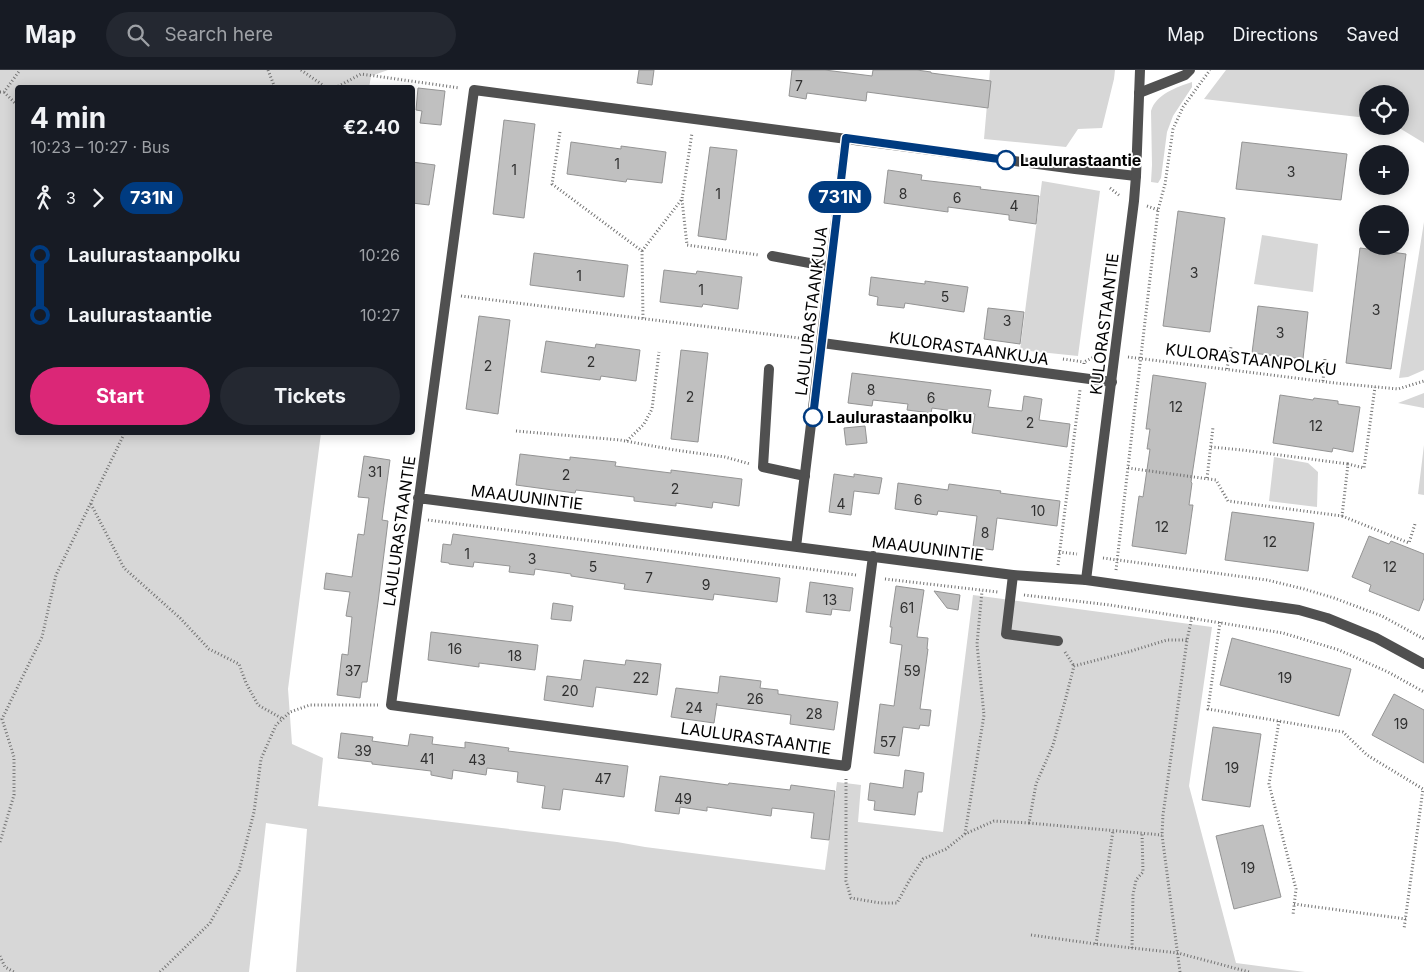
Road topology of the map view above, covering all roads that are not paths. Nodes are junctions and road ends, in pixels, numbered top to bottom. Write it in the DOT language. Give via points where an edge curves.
graph roads {
  1 [pos="1140,70"];
  2 [pos="1190,70"];
  3 [pos="1139,93"];
  4 [pos="846,138"];
  5 [pos="1136,176"];
  6 [pos="772,256"];
  7 [pos="831,267"];
  8 [pos="822,343"];
  9 [pos="769,369"];
  10 [pos="1112,382"];
  11 [pos="805,476"];
  12 [pos="418,498"];
  13 [pos="796,547"];
  14 [pos="873,556"];
  15 [pos="1013,575"];
  16 [pos="1086,580"];
  17 [pos="1058,641"];
  18 [pos="1424,664"];
  1 -- 3 [label="street, KULORASTAANTIE"];
  2 -- 3 [label="street" via="1185,75"];
  3 -- 5 [label="street, KULORASTAANTIE"];
  4 -- 5 [label="street"];
  4 -- 7 [label="street, LAULURASTAANKUJA"];
  4 -- 12 [label="street, LAULURASTAANTIE" via="474,90"];
  5 -- 10 [label="street, KULORASTAANTIE"];
  6 -- 7 [label="street"];
  7 -- 8 [label="street, LAULURASTAANKUJA"];
  8 -- 10 [label="street, KULORASTAANKUJA"];
  8 -- 11 [label="street, LAULURASTAANKUJA"];
  9 -- 11 [label="street" via="763,467"];
  10 -- 16 [label="street, KULORASTAANTIE"];
  11 -- 13 [label="street, LAULURASTAANKUJA"];
  12 -- 13 [label="street, MAAUUNINTIE"];
  12 -- 14 [label="street, LAULURASTAANTIE" via="391,705 846,766"];
  13 -- 14 [label="street, MAAUUNINTIE"];
  14 -- 15 [label="street, MAAUUNINTIE"];
  15 -- 16 [label="street, MAAUUNINTIE"];
  15 -- 17 [label="street" via="1006,634"];
  16 -- 18 [label="street, MAAUUNINTIE" via="1299,610 1376,638"];
}
